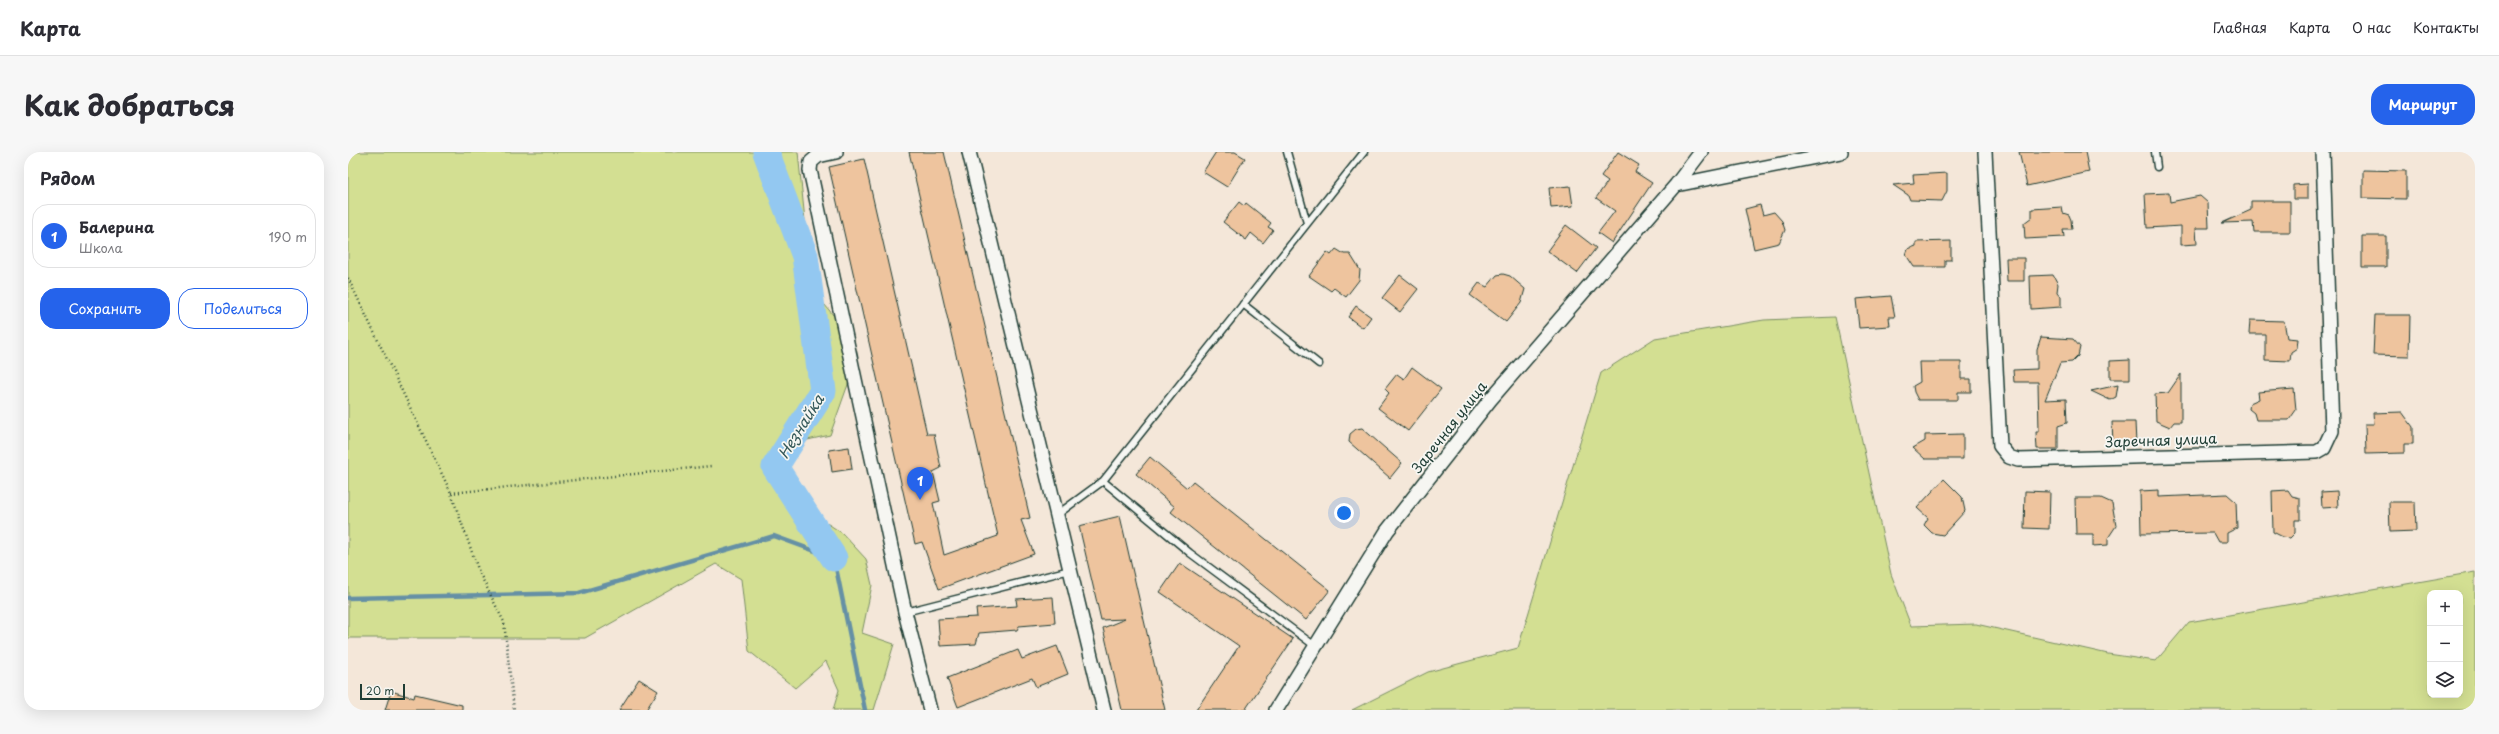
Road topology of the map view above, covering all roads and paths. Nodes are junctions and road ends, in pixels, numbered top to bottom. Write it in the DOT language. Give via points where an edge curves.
graph roads {
  1 [pos="836,152"];
  2 [pos="969,152"];
  3 [pos="1287,152"];
  4 [pos="1364,152"];
  5 [pos="1702,152"];
  6 [pos="1841,152"];
  7 [pos="1986,152"];
  8 [pos="2155,152"];
  9 [pos="2323,152"];
  10 [pos="2157,167"];
  11 [pos="1676,185"];
  12 [pos="1307,223"];
  13 [pos="348,278"];
  14 [pos="1243,304"];
  15 [pos="1319,364"];
  16 [pos="711,466"];
  17 [pos="1103,481"];
  18 [pos="451,493"];
  19 [pos="1058,514"];
  20 [pos="1071,570"];
  21 [pos="905,612"];
  22 [pos="1315,646"];
  23 [pos="514,710"];
  24 [pos="930,710"];
  25 [pos="1104,710"];
  26 [pos="1276,710"];
  1 -- 21 [label="street" via="818,156 811,162 810,170"];
  2 -- 19 [label="street"];
  3 -- 12 [label="lane"];
  4 -- 12 [label="lane"];
  5 -- 11 [label="street, Заречная улица"];
  6 -- 11 [label="street"];
  7 -- 9 [label="street, Заречная улица" via="2000,446 2009,457 2018,460 2317,452 2324,448 2332,431"];
  8 -- 10 [label="lane"];
  11 -- 22 [label="street, Заречная улица" via="1490,400 1387,531"];
  12 -- 14 [label="lane"];
  13 -- 18 [label="path"];
  14 -- 15 [label="lane"];
  14 -- 17 [label="lane"];
  16 -- 18 [label="path"];
  17 -- 19 [label="lane"];
  17 -- 22 [label="lane" via="1190,553"];
  18 -- 23 [label="path" via="480,572 504,622"];
  19 -- 20 [label="street"];
  20 -- 21 [label="lane"];
  20 -- 25 [label="street"];
  21 -- 24 [label="street"];
  22 -- 26 [label="street, Заречная улица"];
}
